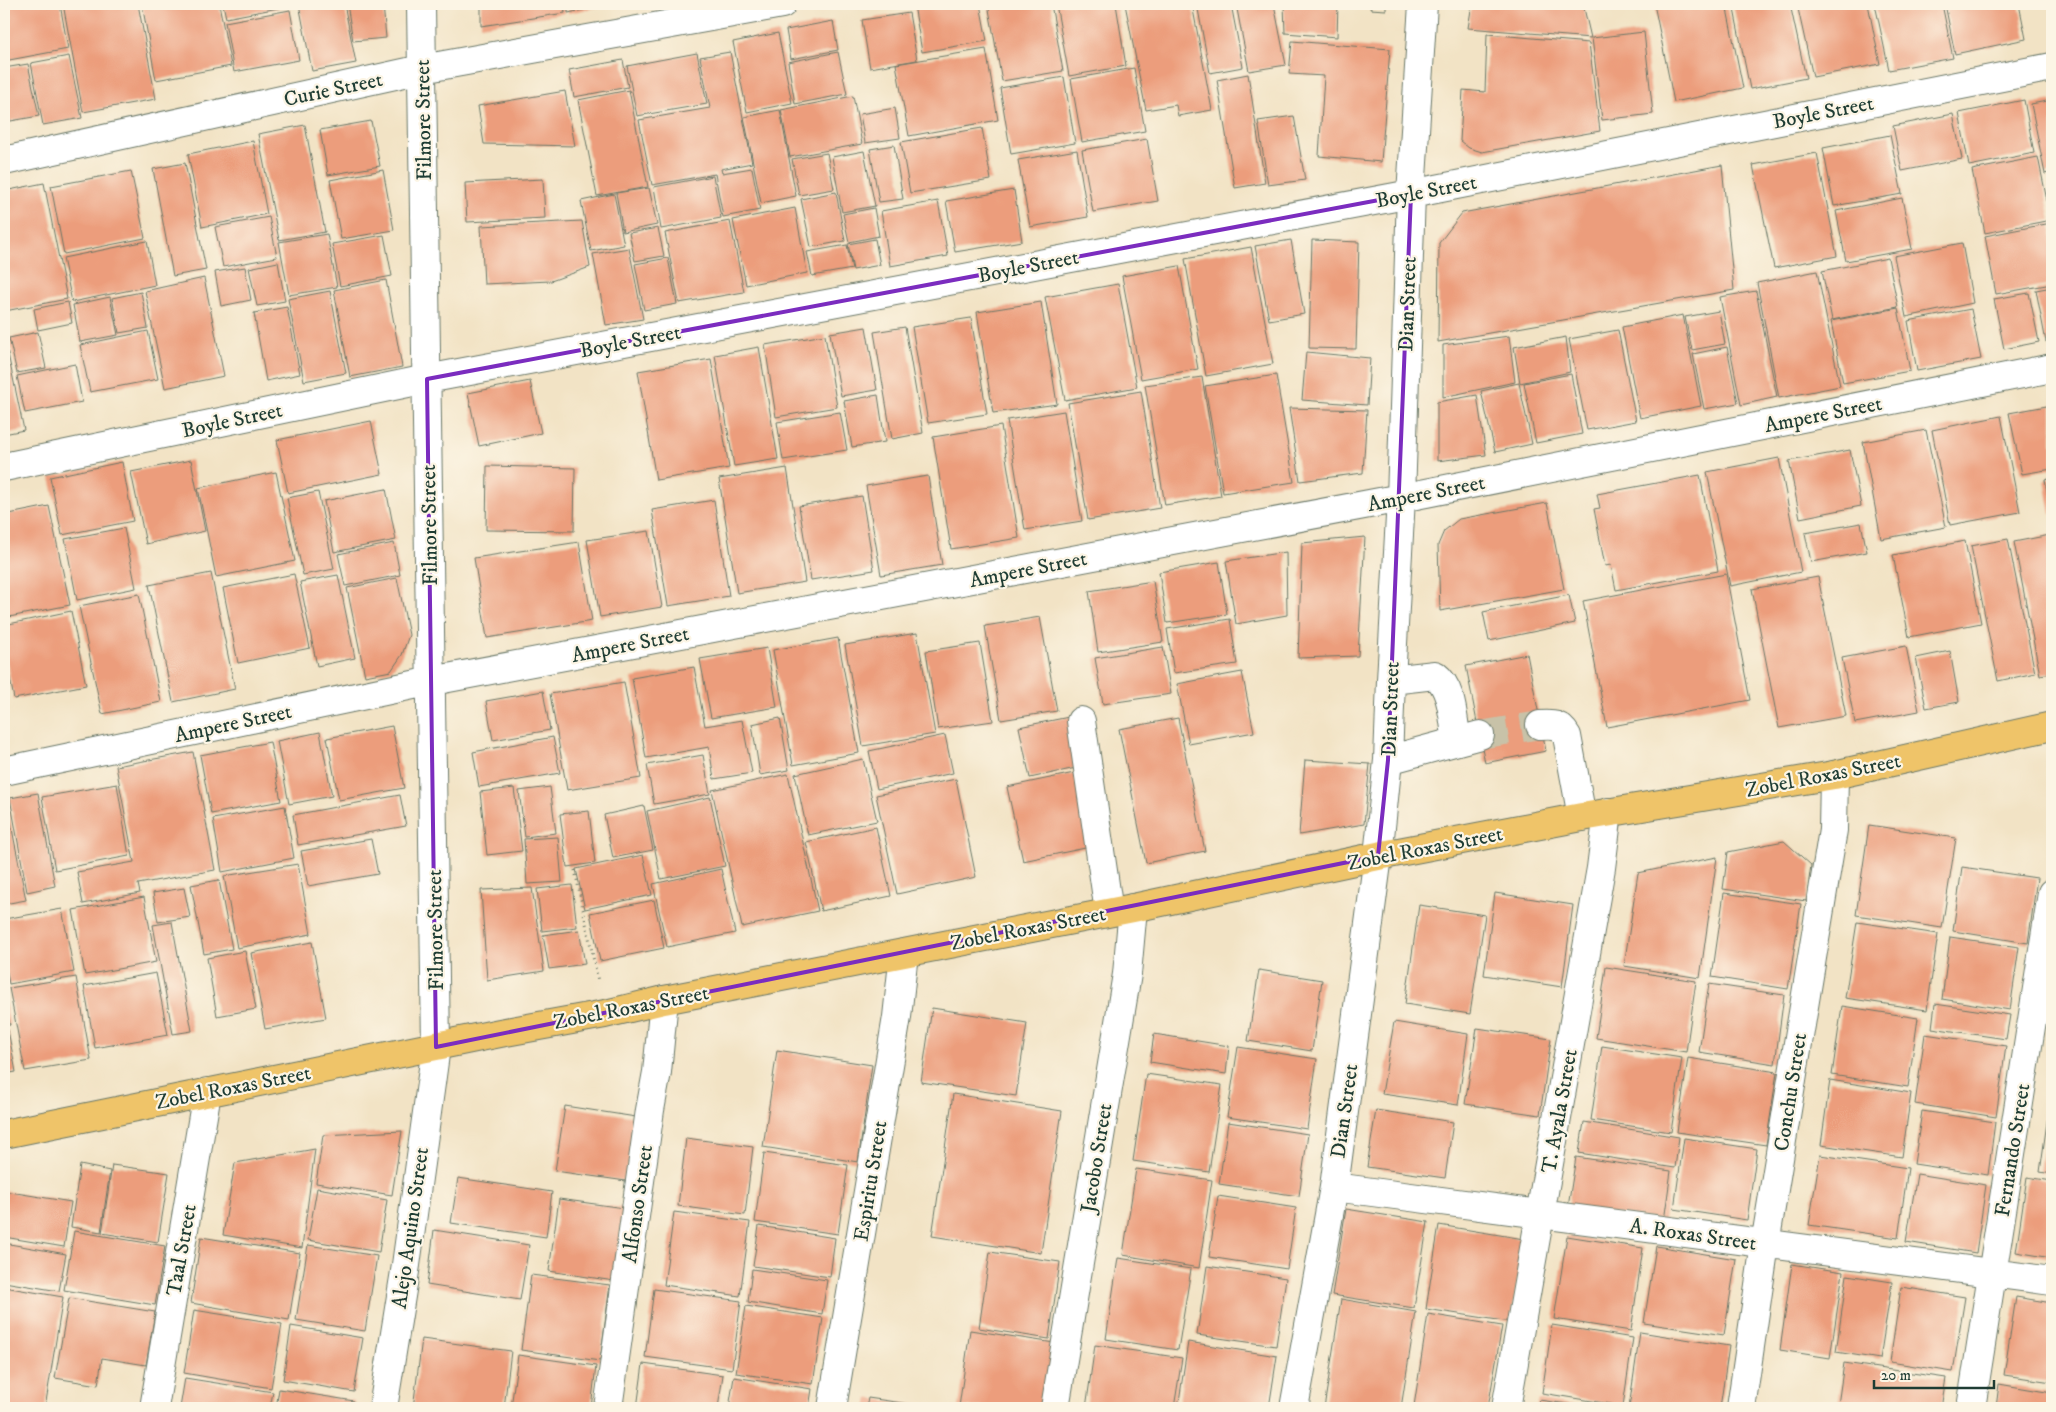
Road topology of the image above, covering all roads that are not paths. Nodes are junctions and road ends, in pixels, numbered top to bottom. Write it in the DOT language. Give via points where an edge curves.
graph roads {
  1 [pos="421,4"];
  2 [pos="782,4"];
  3 [pos="1424,4"];
  4 [pos="2052,67"];
  5 [pos="422,69"];
  6 [pos="4,161"];
  7 [pos="1411,194"];
  8 [pos="2052,368"];
  9 [pos="427,379"];
  10 [pos="4,467"];
  11 [pos="1401,498"];
  12 [pos="1391,680"];
  13 [pos="432,681"];
  14 [pos="1081,721"];
  15 [pos="1540,725"];
  16 [pos="2052,726"];
  17 [pos="1388,760"];
  18 [pos="4,770"];
  19 [pos="1834,776"];
  20 [pos="1608,812"];
  21 [pos="1582,817"];
  22 [pos="1378,856"];
  23 [pos="2052,892"];
  24 [pos="1121,910"];
  25 [pos="904,953"];
  26 [pos="664,1000"];
  27 [pos="436,1047"];
  28 [pos="207,1092"];
  29 [pos="4,1134"];
  30 [pos="1334,1187"];
  31 [pos="1541,1214"];
  32 [pos="1765,1244"];
  33 [pos="1993,1273"];
  34 [pos="2052,1281"];
  35 [pos="154,1408"];
  36 [pos="383,1408"];
  37 [pos="608,1408"];
  38 [pos="832,1408"];
  39 [pos="1055,1408"];
  40 [pos="1294,1408"];
  41 [pos="1506,1408"];
  42 [pos="1741,1408"];
  43 [pos="1971,1408"];
  1 -- 5 [label="street, Filmore Street"];
  2 -- 5 [label="street, Curie Street"];
  3 -- 7 [label="street, Dian Street"];
  4 -- 7 [label="street, Boyle Street"];
  5 -- 6 [label="street, Curie Street"];
  5 -- 9 [label="street, Filmore Street"];
  7 -- 9 [label="street, Boyle Street"];
  7 -- 11 [label="street, Dian Street"];
  8 -- 11 [label="street, Ampere Street"];
  9 -- 10 [label="street, Boyle Street"];
  9 -- 13 [label="street, Filmore Street"];
  11 -- 12 [label="street, Dian Street"];
  11 -- 13 [label="street, Ampere Street"];
  12 -- 17 [label="street, Dian Street"];
  12 -- 17 [label="street" via="1435,676 1443,681 1469,738"];
  13 -- 18 [label="street, Ampere Street"];
  13 -- 27 [label="street, Filmore Street"];
  14 -- 24 [label="street, Jacobo Street"];
  15 -- 21 [label="street" via="1553,724 1566,736"];
  16 -- 19 [label="main road, Zobel Roxas Street"];
  17 -- 22 [label="street, Dian Street"];
  19 -- 20 [label="main road, Zobel Roxas Street"];
  19 -- 32 [label="street, Conchu Street" via="1833,830"];
  20 -- 21 [label="main road, Zobel Roxas Street"];
  20 -- 31 [label="street, T. Ayala Street"];
  21 -- 22 [label="main road, Zobel Roxas Street"];
  22 -- 24 [label="main road, Zobel Roxas Street"];
  22 -- 30 [label="street, Dian Street"];
  23 -- 33 [label="street, Fernando Street"];
  24 -- 25 [label="main road, Zobel Roxas Street"];
  24 -- 39 [label="street, Jacobo Street" via="1125,984"];
  25 -- 26 [label="main road, Zobel Roxas Street"];
  25 -- 38 [label="street, Espiritu Street" via="897,1017"];
  26 -- 27 [label="main road, Zobel Roxas Street"];
  26 -- 37 [label="street, Alfonso Street" via="658,1072"];
  27 -- 28 [label="main road, Zobel Roxas Street"];
  27 -- 36 [label="street, Alejo Aquino Street"];
  28 -- 29 [label="main road, Zobel Roxas Street"];
  28 -- 35 [label="street, Taal Street"];
  30 -- 31 [label="street, A. Roxas Street"];
  30 -- 40 [label="street, Dian Street"];
  31 -- 32 [label="street, A. Roxas Street"];
  31 -- 41 [label="street, T. Ayala Street"];
  32 -- 33 [label="street, A. Roxas Street"];
  32 -- 42 [label="street, Conchu Street"];
  33 -- 34 [label="street, A. Roxas Street"];
  33 -- 43 [label="street, Fernando Street"];
}
